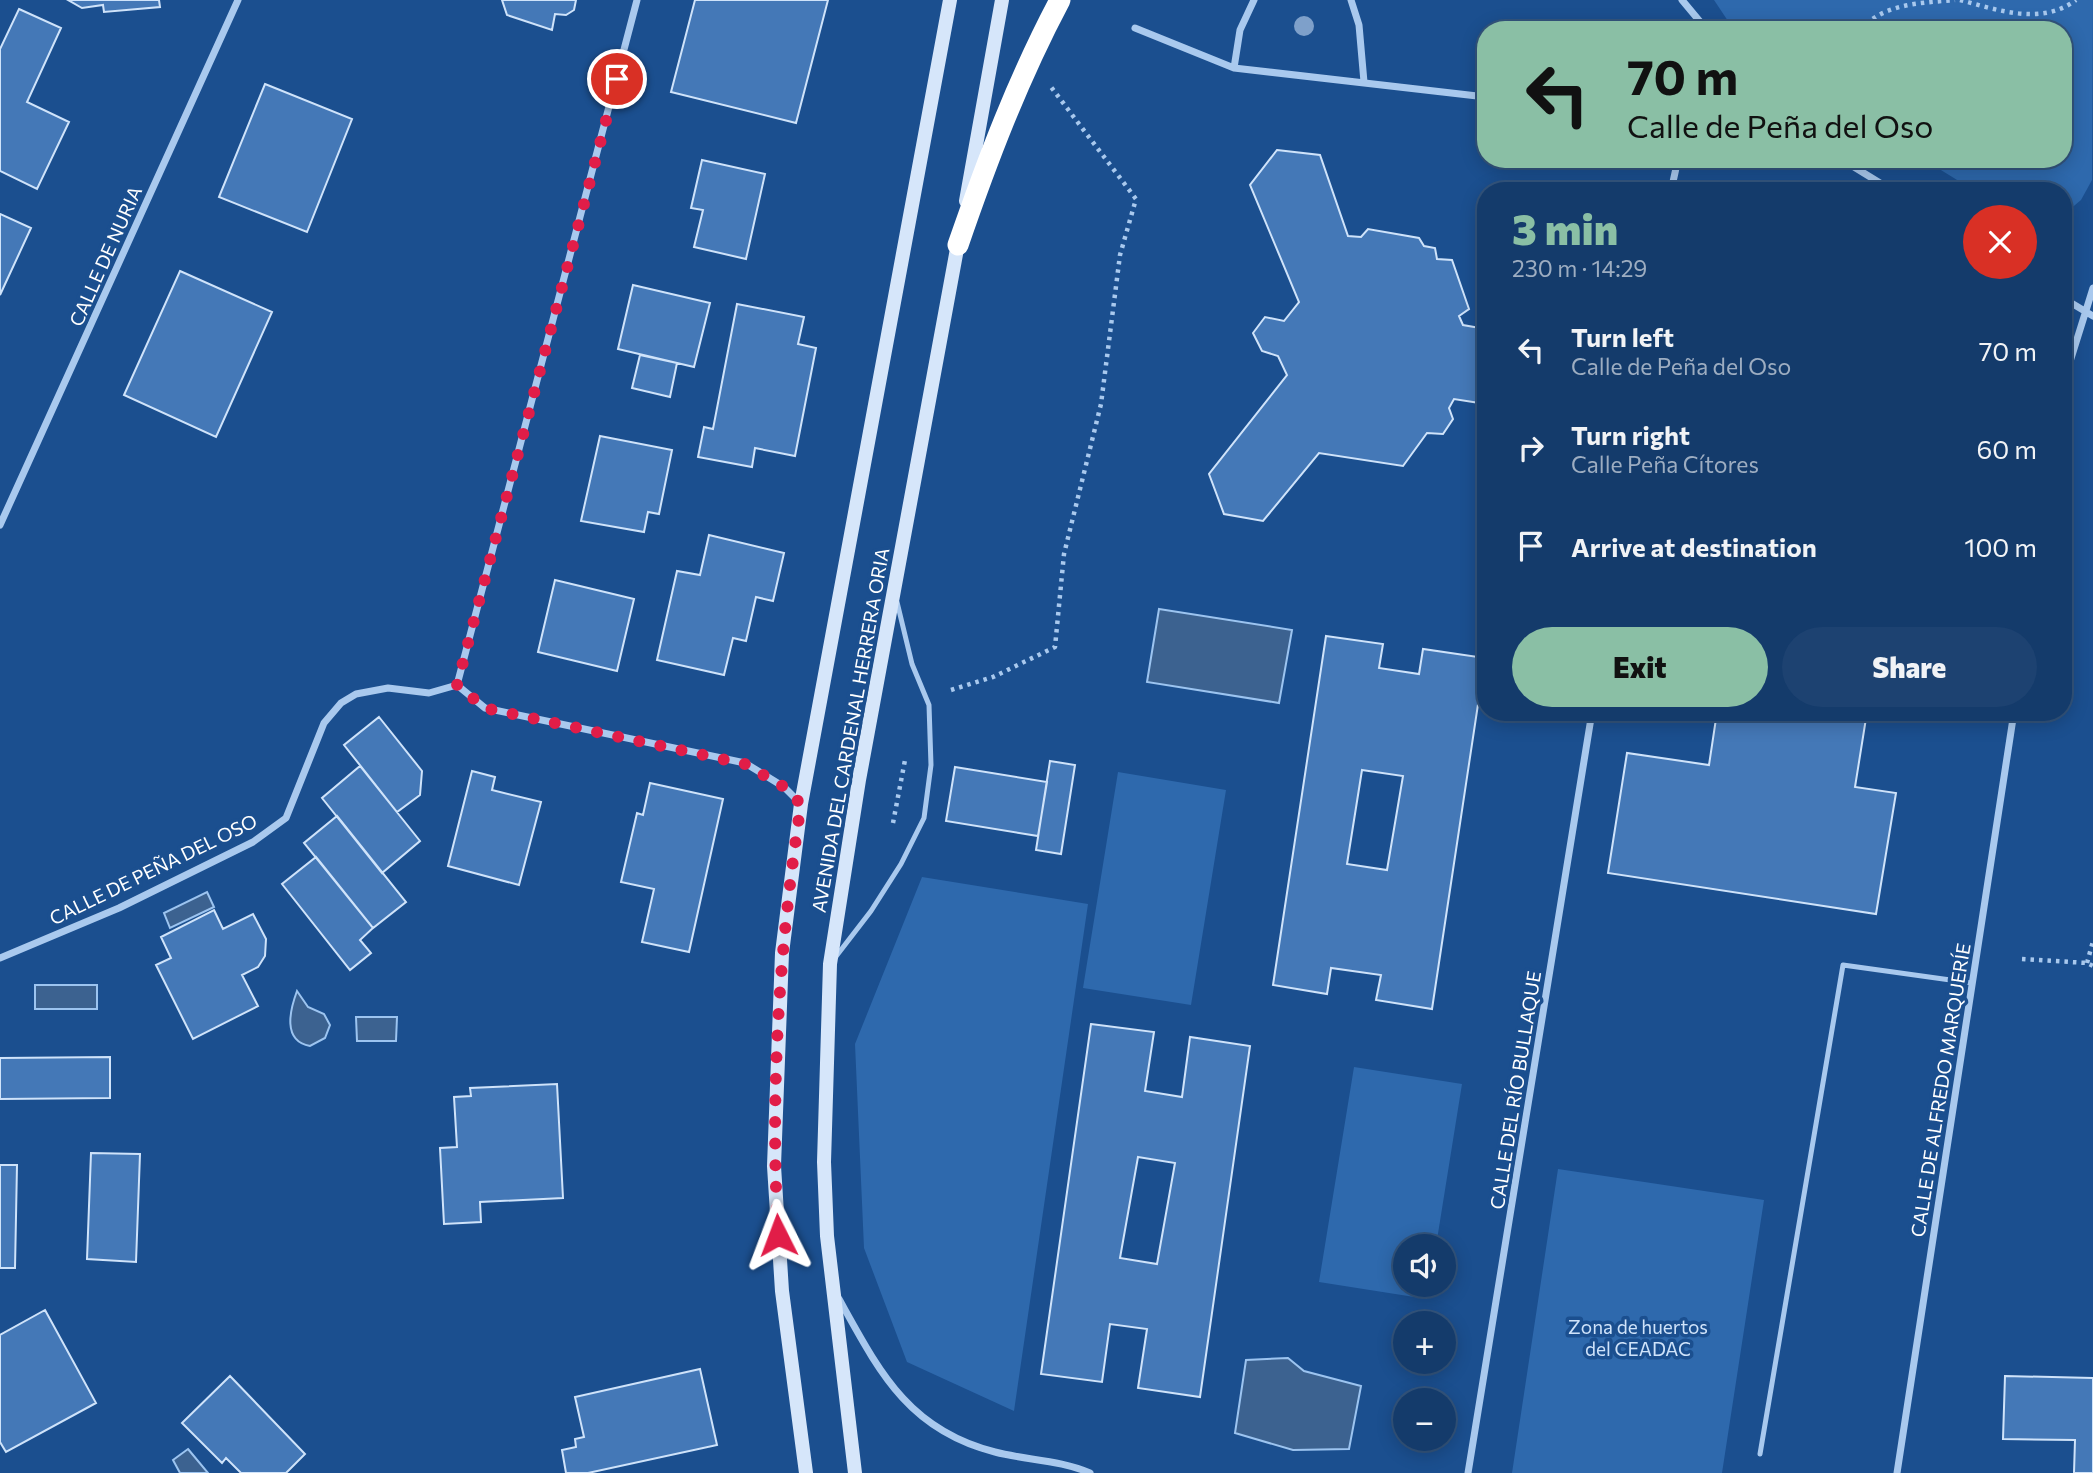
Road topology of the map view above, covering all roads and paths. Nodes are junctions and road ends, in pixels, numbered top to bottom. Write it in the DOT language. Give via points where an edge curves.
graph roads {
  1 [pos="238,0"];
  2 [pos="637,0"];
  3 [pos="950,0"];
  4 [pos="1002,0"];
  5 [pos="1060,0"];
  6 [pos="1254,0"];
  7 [pos="1351,0"];
  8 [pos="1682,0"];
  9 [pos="1957,0"];
  10 [pos="2076,0"];
  11 [pos="1700,21"];
  12 [pos="1868,21"];
  13 [pos="1135,28"];
  14 [pos="1234,68"];
  15 [pos="1364,82"];
  16 [pos="1047,83"];
  17 [pos="1477,96"];
  18 [pos="1856,168"];
  19 [pos="1878,182"];
  20 [pos="958,245"];
  21 [pos="2093,288"];
  22 [pos="2072,304"];
  23 [pos="2085,312"];
  24 [pos="2093,316"];
  25 [pos="2072,355"];
  26 [pos="0,525"];
  27 [pos="895,584"];
  28 [pos="457,685"];
  29 [pos="951,690"];
  30 [pos="1591,721"];
  31 [pos="2013,721"];
  32 [pos="905,757"];
  33 [pos="893,767"];
  34 [pos="903,769"];
  35 [pos="801,804"];
  36 [pos="891,835"];
  37 [pos="2093,941"];
  38 [pos="0,958"];
  39 [pos="2022,958"];
  40 [pos="2087,963"];
  41 [pos="830,964"];
  42 [pos="2093,966"];
  43 [pos="1972,983"];
  44 [pos="833,1288"];
  45 [pos="1760,1454"];
  46 [pos="806,1473"];
  47 [pos="855,1473"];
  48 [pos="1090,1473"];
  49 [pos="1468,1473"];
  50 [pos="1897,1473"];
  1 -- 26 [label="street, CALLE DE NURIA"];
  2 -- 28 [label="street"];
  3 -- 35 [label="main road, AVENIDA DEL CARDENAL HERRERA ORIA"];
  4 -- 20 [label="main road, AVENIDA DEL CARDENAL HERRERA ORIA"];
  5 -- 20 [label="highway" via="1016,89"];
  6 -- 14 [label="street" via="1240,30"];
  7 -- 15 [label="street" via="1359,25"];
  8 -- 11 [label="street"];
  9 -- 10 [label="path" via="2018,15 2062,10"];
  9 -- 12 [label="path" via="1901,5"];
  13 -- 14 [label="street"];
  14 -- 15 [label="street"];
  15 -- 17 [label="street"];
  16 -- 29 [label="path" via="1136,199 1120,255 1101,404 1064,554 1055,647 993,677"];
  18 -- 19 [label="street"];
  20 -- 27 [label="main road, AVENIDA DEL CARDENAL HERRERA ORIA"];
  21 -- 23 [label="street"];
  22 -- 23 [label="street"];
  23 -- 24 [label="street"];
  23 -- 25 [label="street"];
  27 -- 41 [label="main road, AVENIDA DEL CARDENAL HERRERA ORIA"];
  27 -- 41 [label="lane" via="905,638 929,705 931,765 924,818 872,911"];
  28 -- 35 [label="street" via="485,708 745,764 784,787"];
  28 -- 38 [label="street, CALLE DE PEÑA DEL OSO" via="429,693 388,688 356,694 324,723 286,818 253,842 156,890"];
  30 -- 49 [label="street, CALLE DEL RÍO BULLAQUE"];
  31 -- 43 [label="street, CALLE DE ALFREDO MARQUERÍE"];
  32 -- 34 [label="path"];
  33 -- 34 [label="path"];
  34 -- 36 [label="path"];
  35 -- 46 [label="main road, AVENIDA DEL CARDENAL HERRERA ORIA" via="782,953 774,1166 782,1291"];
  37 -- 40 [label="path"];
  39 -- 40 [label="path"];
  40 -- 42 [label="path"];
  41 -- 44 [label="main road, AVENIDA DEL CARDENAL HERRERA ORIA" via="824,1162"];
  43 -- 45 [label="lane" via="1843,965"];
  43 -- 50 [label="street, CALLE DE ALFREDO MARQUERÍE"];
  44 -- 47 [label="main road, AVENIDA DEL CARDENAL HERRERA ORIA"];
  44 -- 48 [label="street" via="879,1372 918,1415 940,1430 992,1451"];
}
